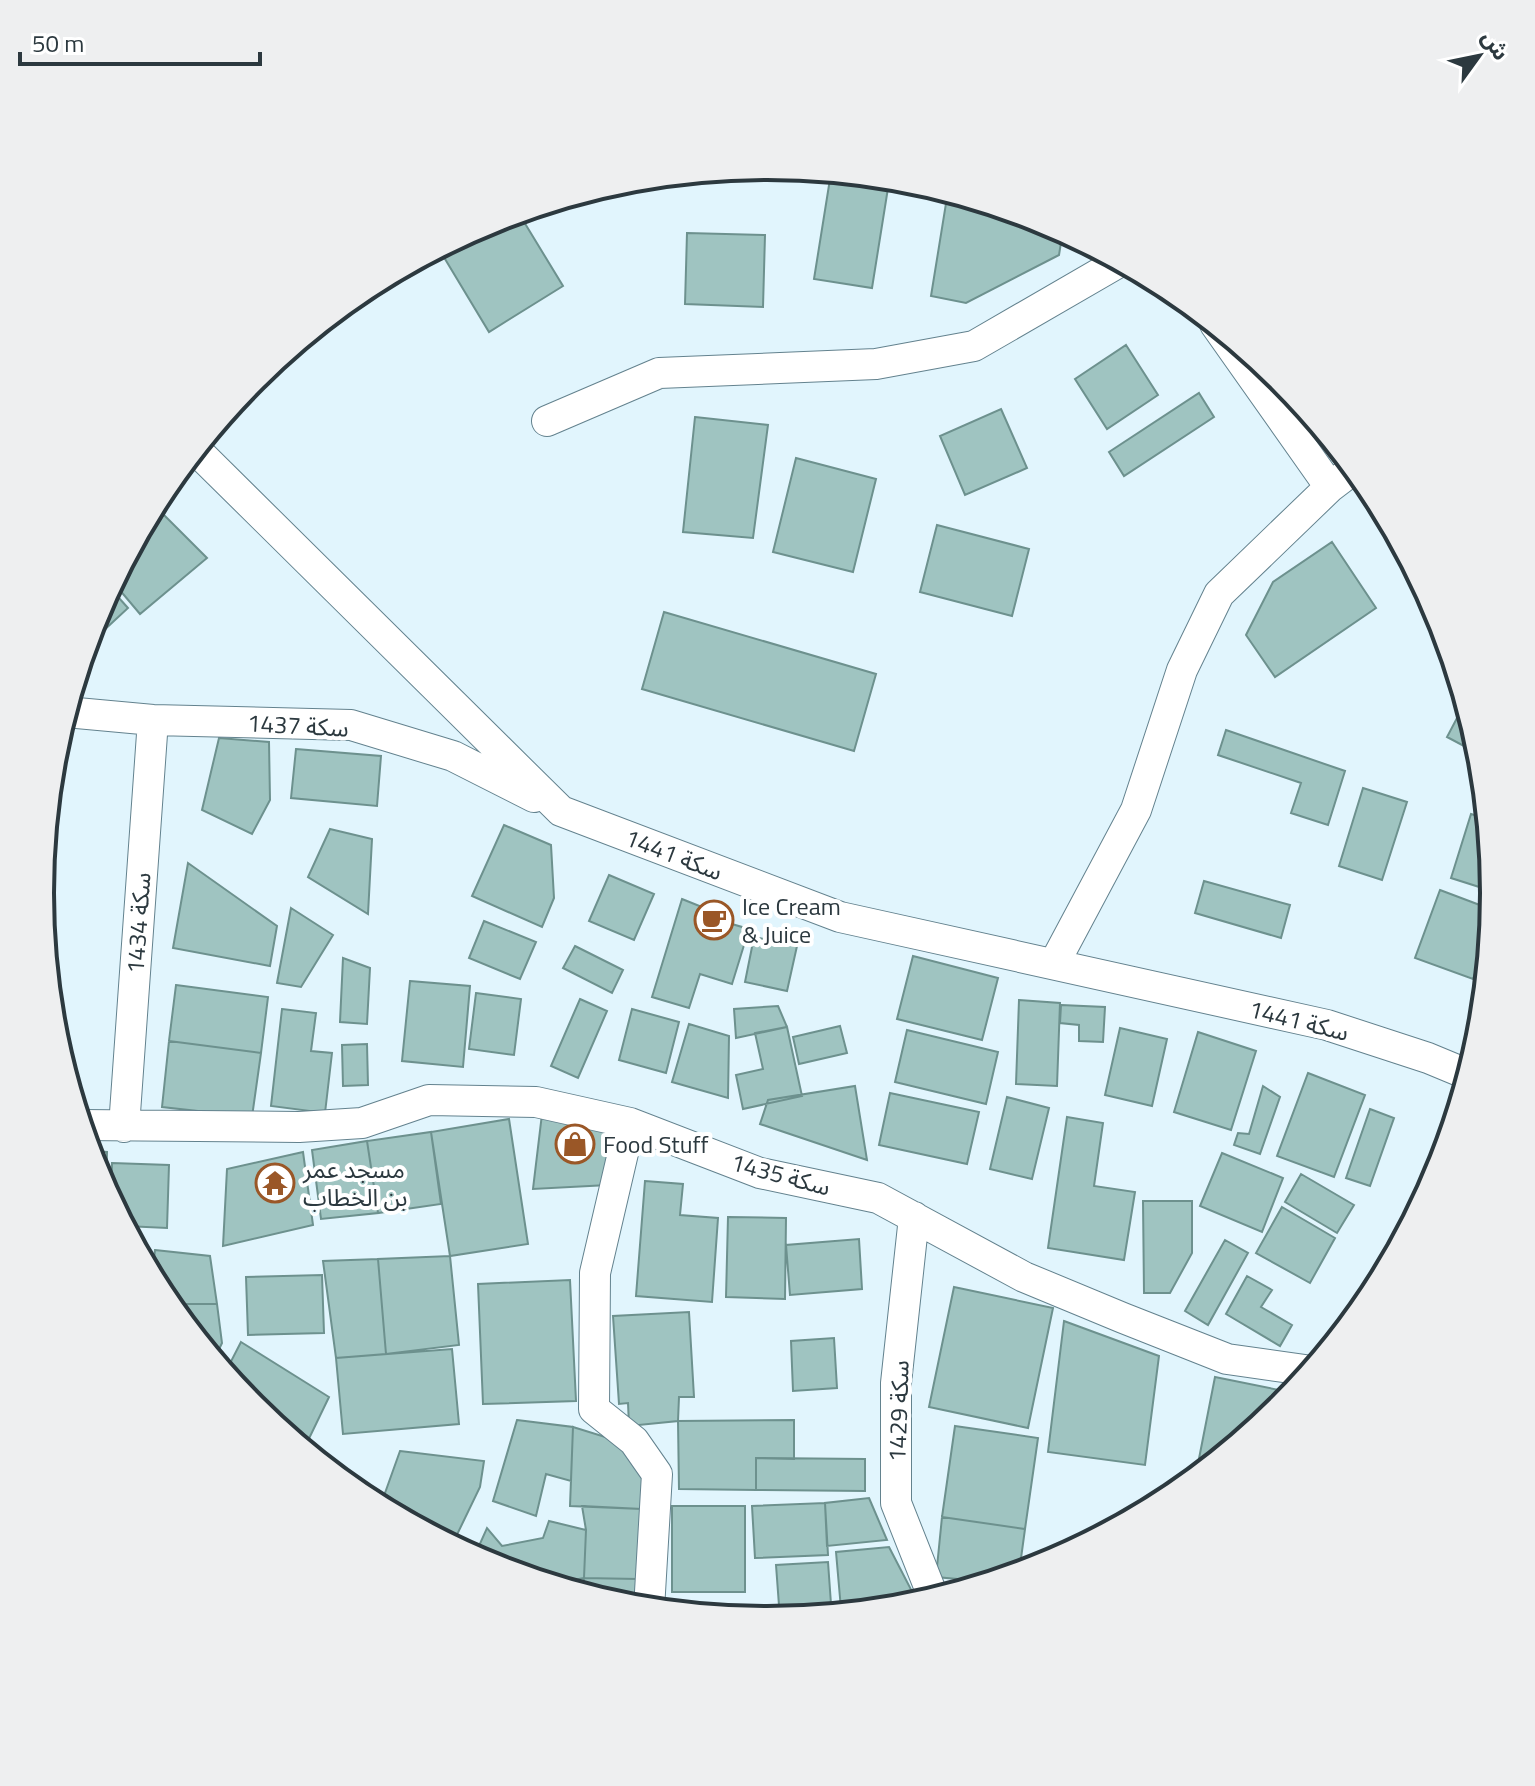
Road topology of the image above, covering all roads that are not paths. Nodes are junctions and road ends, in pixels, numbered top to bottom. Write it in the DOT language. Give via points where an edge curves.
graph roads {
  1 [pos="1110,267"];
  2 [pos="1239,358"];
  3 [pos="547,421"];
  4 [pos="203,457"];
  5 [pos="1346,475"];
  6 [pos="1330,487"];
  7 [pos="77,713"];
  8 [pos="153,720"];
  9 [pos="561,811"];
  10 [pos="1055,962"];
  11 [pos="1459,1071"];
  12 [pos="630,1123"];
  13 [pos="93,1126"];
  14 [pos="124,1127"];
  15 [pos="914,1217"];
  16 [pos="1298,1369"];
  17 [pos="929,1588"];
  18 [pos="650,1596"];
  1 -- 3 [label="street" via="974,346 876,364 659,373"];
  2 -- 6 [label="street"];
  4 -- 9 [label="street, سكة 1441"];
  5 -- 6 [label="street"];
  6 -- 10 [label="street" via="1219,594 1182,670 1136,810"];
  7 -- 8 [label="street, سكة 1437"];
  8 -- 9 [label="street, سكة 1437" via="351,725 453,756"];
  8 -- 14 [label="street, سكة 1434"];
  9 -- 10 [label="street, سكة 1441" via="840,917"];
  10 -- 11 [label="street, سكة 1441" via="1327,1025"];
  12 -- 14 [label="street, سكة 1435" via="536,1102 429,1100 362,1123"];
  12 -- 15 [label="street, سكة 1435" via="760,1173 878,1198"];
  12 -- 18 [label="street" via="595,1273 594,1409 634,1441 657,1474"];
  13 -- 14 [label="street, سكة 1435"];
  15 -- 16 [label="street, سكة 1435" via="1024,1277 1227,1359"];
  15 -- 17 [label="street, سكة 1429" via="896,1383 896,1503"];
}
